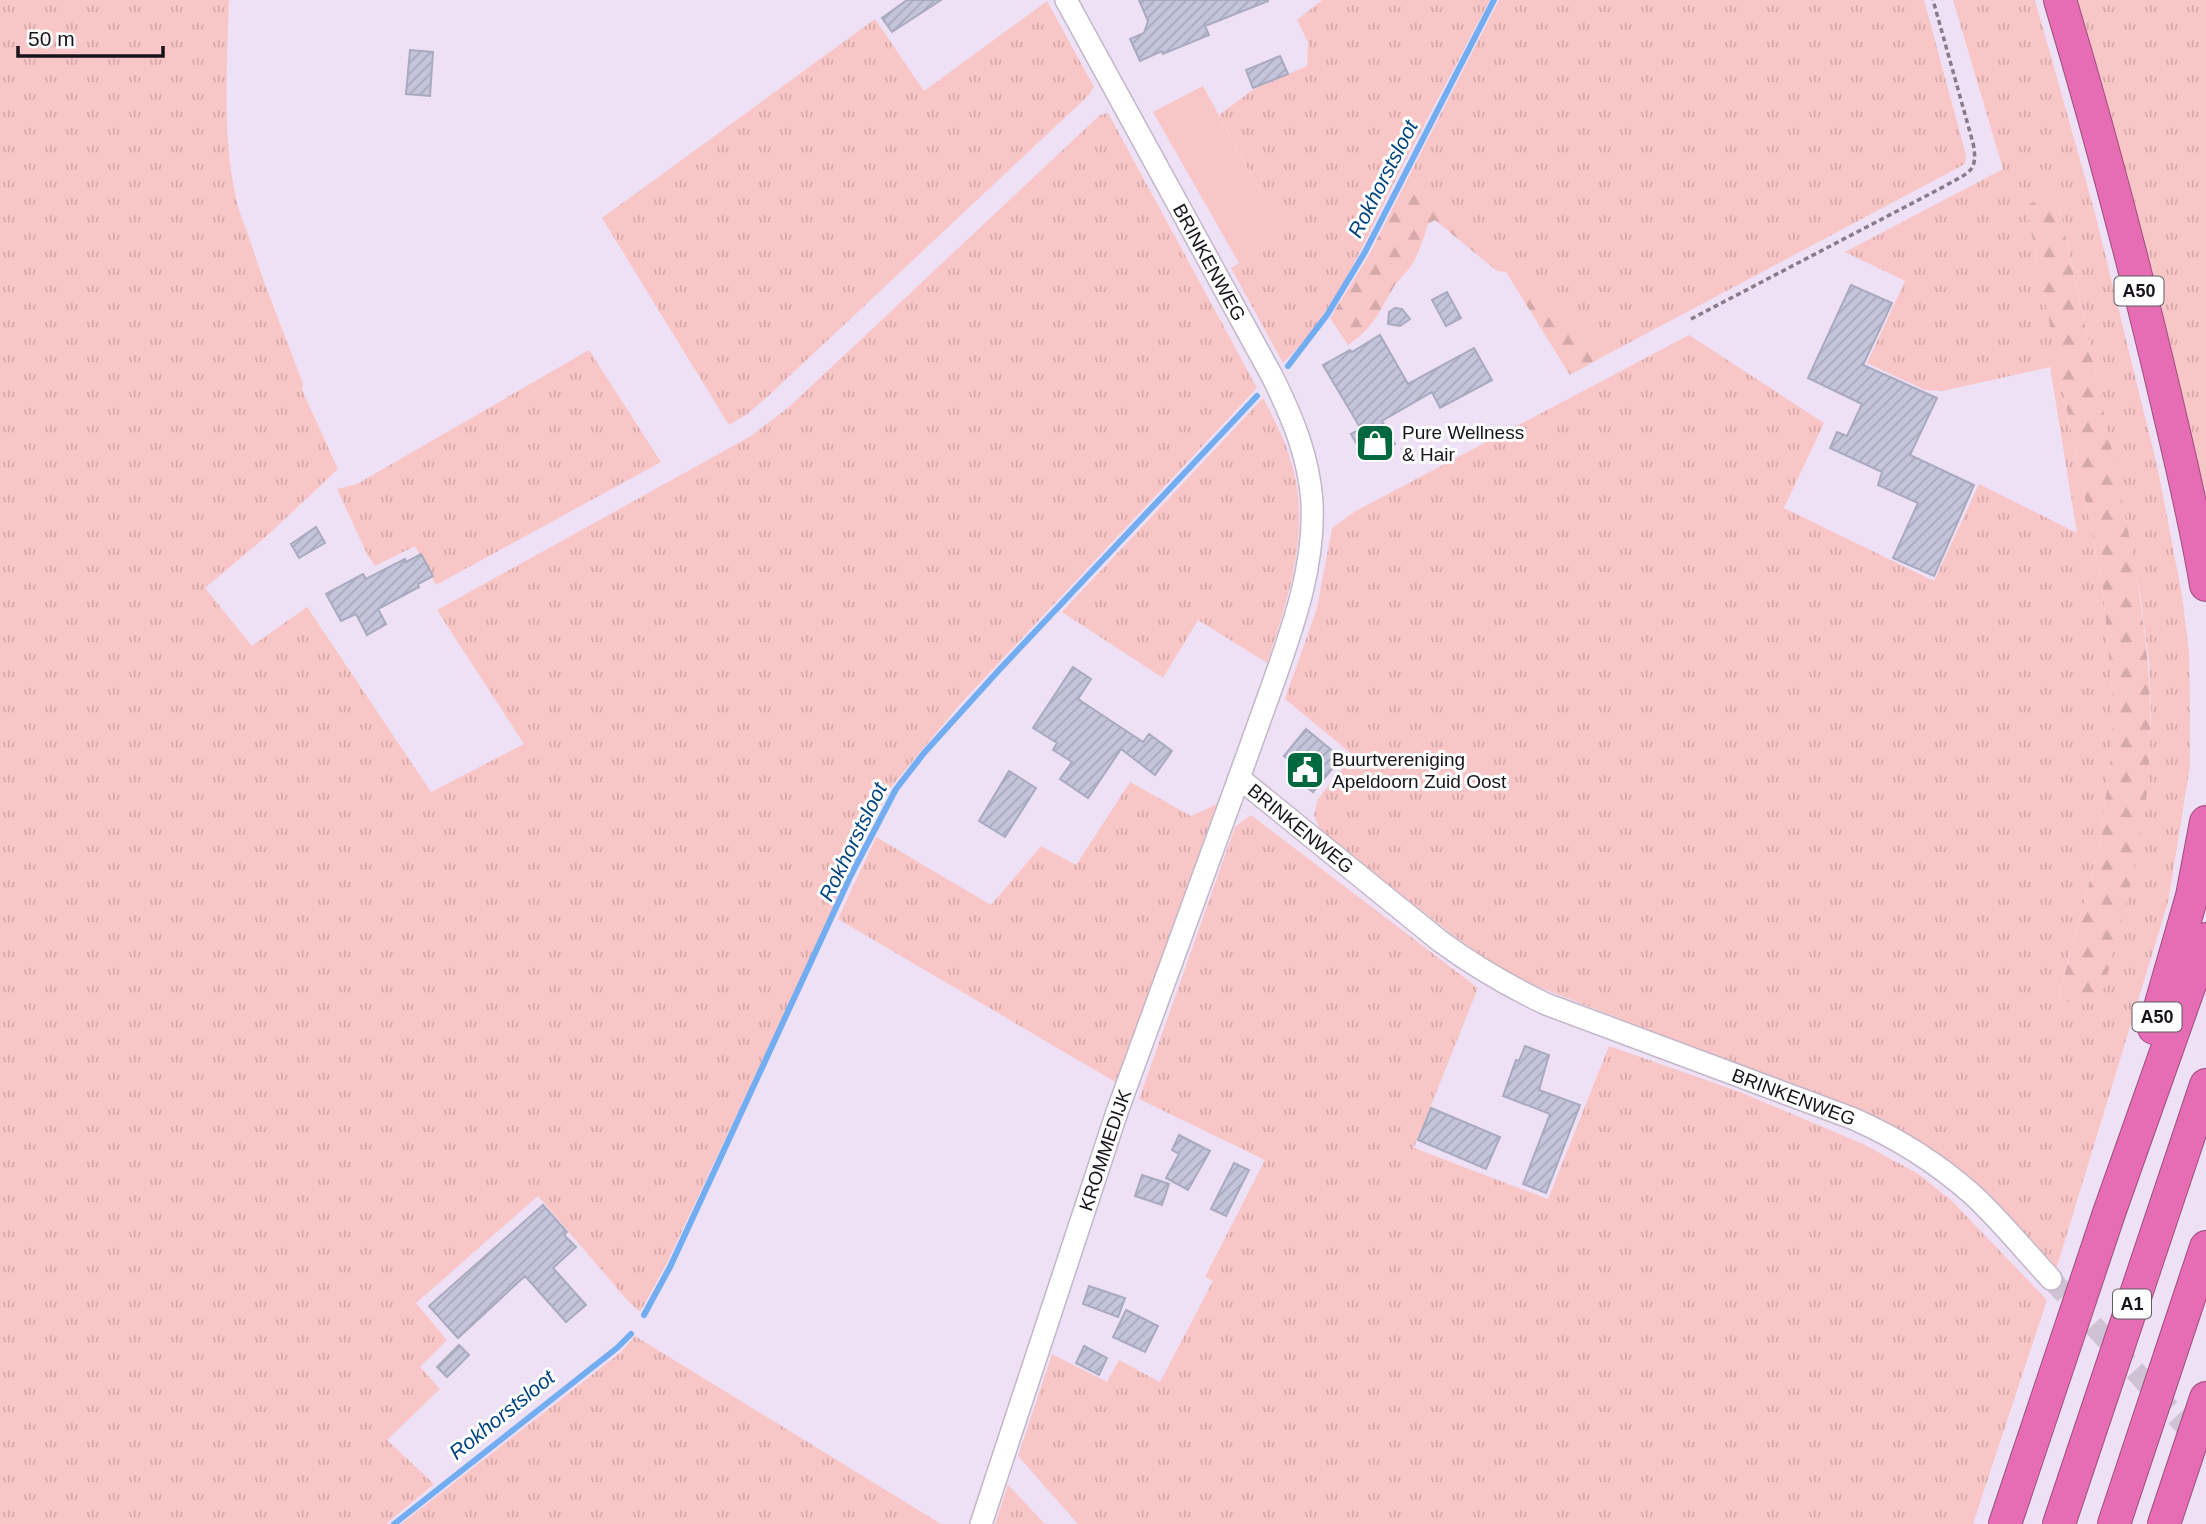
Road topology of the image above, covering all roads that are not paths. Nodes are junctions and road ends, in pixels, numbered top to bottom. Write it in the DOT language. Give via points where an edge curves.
graph roads {
  1 [pos="1066,0"];
  2 [pos="2060,0"];
  3 [pos="2206,586"];
  4 [pos="1239,778"];
  5 [pos="2206,822"];
  6 [pos="2206,939"];
  7 [pos="2206,1085"];
  8 [pos="2109,1213"];
  9 [pos="2206,1247"];
  10 [pos="2051,1279"];
  11 [pos="2206,1398"];
  12 [pos="981,1524"];
  13 [pos="2006,1524"];
  14 [pos="2059,1524"];
  15 [pos="2114,1524"];
  16 [pos="2164,1524"];
  1 -- 4 [label="street, BRINKENWEG" via="1272,376 1306,462 1311,531 1304,587"];
  2 -- 3 [label="highway, A50" via="2155,351"];
  4 -- 10 [label="street, BRINKENWEG" via="1440,941 1502,983 1546,1004 1854,1119 1914,1150 1973,1195"];
  4 -- 12 [label="street, KROMMEDIJK" via="1117,1112"];
  5 -- 8 [label="highway, A50" via="2192,896 2147,1049"];
  6 -- 8 [label="highway, A1"];
  7 -- 14 [label="highway, A1"];
  8 -- 13 [label="highway, A1"];
  9 -- 15 [label="highway"];
  11 -- 16 [label="highway"];
}
